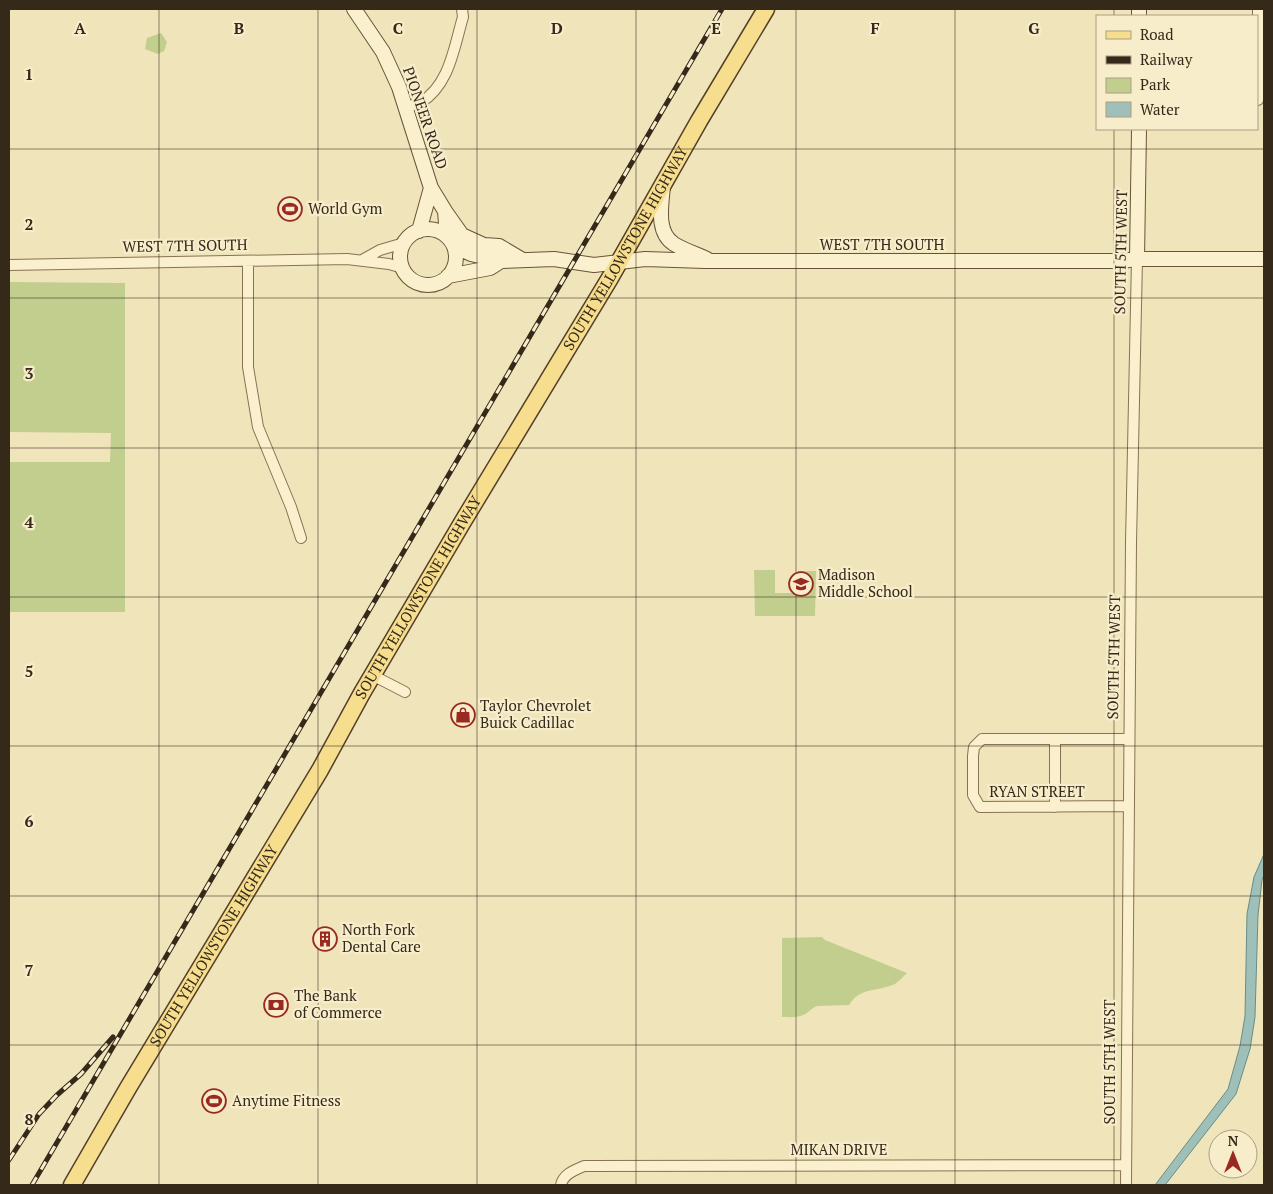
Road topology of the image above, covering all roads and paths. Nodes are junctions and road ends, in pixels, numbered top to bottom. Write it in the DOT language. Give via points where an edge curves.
graph roads {
  1 [pos="354,9"];
  2 [pos="462,9"];
  3 [pos="766,9"];
  4 [pos="1258,9"];
  5 [pos="1258,100"];
  6 [pos="405,107"];
  7 [pos="1139,130"];
  8 [pos="663,184"];
  9 [pos="431,188"];
  10 [pos="444,211"];
  11 [pos="419,231"];
  12 [pos="451,241"];
  13 [pos="404,243"];
  14 [pos="522,259"];
  15 [pos="1137,259"];
  16 [pos="1264,259"];
  17 [pos="362,260"];
  18 [pos="248,261"];
  19 [pos="501,261"];
  20 [pos="712,261"];
  21 [pos="618,262"];
  22 [pos="9,265"];
  23 [pos="403,268"];
  24 [pos="448,276"];
  25 [pos="301,538"];
  26 [pos="372,675"];
  27 [pos="405,692"];
  28 [pos="1129,739"];
  29 [pos="1055,740"];
  30 [pos="1129,806"];
  31 [pos="1055,807"];
  32 [pos="1126,1164"];
  33 [pos="72,1185"];
  34 [pos="561,1185"];
  35 [pos="1126,1185"];
  1 -- 6 [label="street, PIONEER ROAD" via="383,52"];
  2 -- 6 [label="street" via="463,17 446,76 420,104"];
  3 -- 8 [label="main road, SOUTH YELLOWSTONE HIGHWAY"];
  4 -- 5 [label="street"];
  6 -- 9 [label="street, PIONEER ROAD"];
  7 -- 15 [label="street, SOUTH 5TH WEST"];
  8 -- 20 [label="street" via="662,224 666,235 674,244"];
  8 -- 21 [label="main road, SOUTH YELLOWSTONE HIGHWAY"];
  9 -- 10 [label="street, PIONEER ROAD"];
  9 -- 11 [label="street, PIONEER ROAD"];
  10 -- 12 [label="street, PIONEER ROAD"];
  10 -- 14 [label="street" via="462,234 484,245 499,246"];
  11 -- 12 [label="street" via="434,230"];
  11 -- 13 [label="street"];
  12 -- 19 [label="street, WEST 7TH SOUTH" via="471,254"];
  12 -- 24 [label="street" via="456,255"];
  13 -- 17 [label="street, WEST 7TH SOUTH" via="380,250"];
  13 -- 23 [label="street" via="401,252"];
  14 -- 19 [label="street, WEST 7TH SOUTH"];
  14 -- 21 [label="street, WEST 7TH SOUTH" via="554,259 594,265"];
  15 -- 16 [label="street, WEST 7TH SOUTH"];
  15 -- 20 [label="street, WEST 7TH SOUTH" via="1033,262"];
  15 -- 28 [label="street, SOUTH 5TH WEST"];
  17 -- 18 [label="street, WEST 7TH SOUTH"];
  17 -- 23 [label="street, WEST 7TH SOUTH"];
  18 -- 22 [label="street, WEST 7TH SOUTH"];
  18 -- 25 [label="street" via="248,367 258,427"];
  19 -- 24 [label="street, WEST 7TH SOUTH" via="490,268"];
  20 -- 21 [label="street, WEST 7TH SOUTH" via="645,259"];
  21 -- 26 [label="main road, SOUTH YELLOWSTONE HIGHWAY"];
  23 -- 24 [label="street" via="409,277 426,284 436,284"];
  26 -- 27 [label="street"];
  26 -- 33 [label="main road, SOUTH YELLOWSTONE HIGHWAY" via="320,770"];
  28 -- 29 [label="street"];
  28 -- 30 [label="street, SOUTH 5TH WEST"];
  29 -- 31 [label="street"];
  29 -- 31 [label="street, RYAN STREET" via="982,739 974,747 973,774 973,795 980,807"];
  30 -- 31 [label="street, RYAN STREET"];
  30 -- 32 [label="street, SOUTH 5TH WEST"];
  32 -- 34 [label="street, MIKAN DRIVE" via="584,1166 572,1171"];
  32 -- 35 [label="street, SOUTH 5TH WEST"];
}
